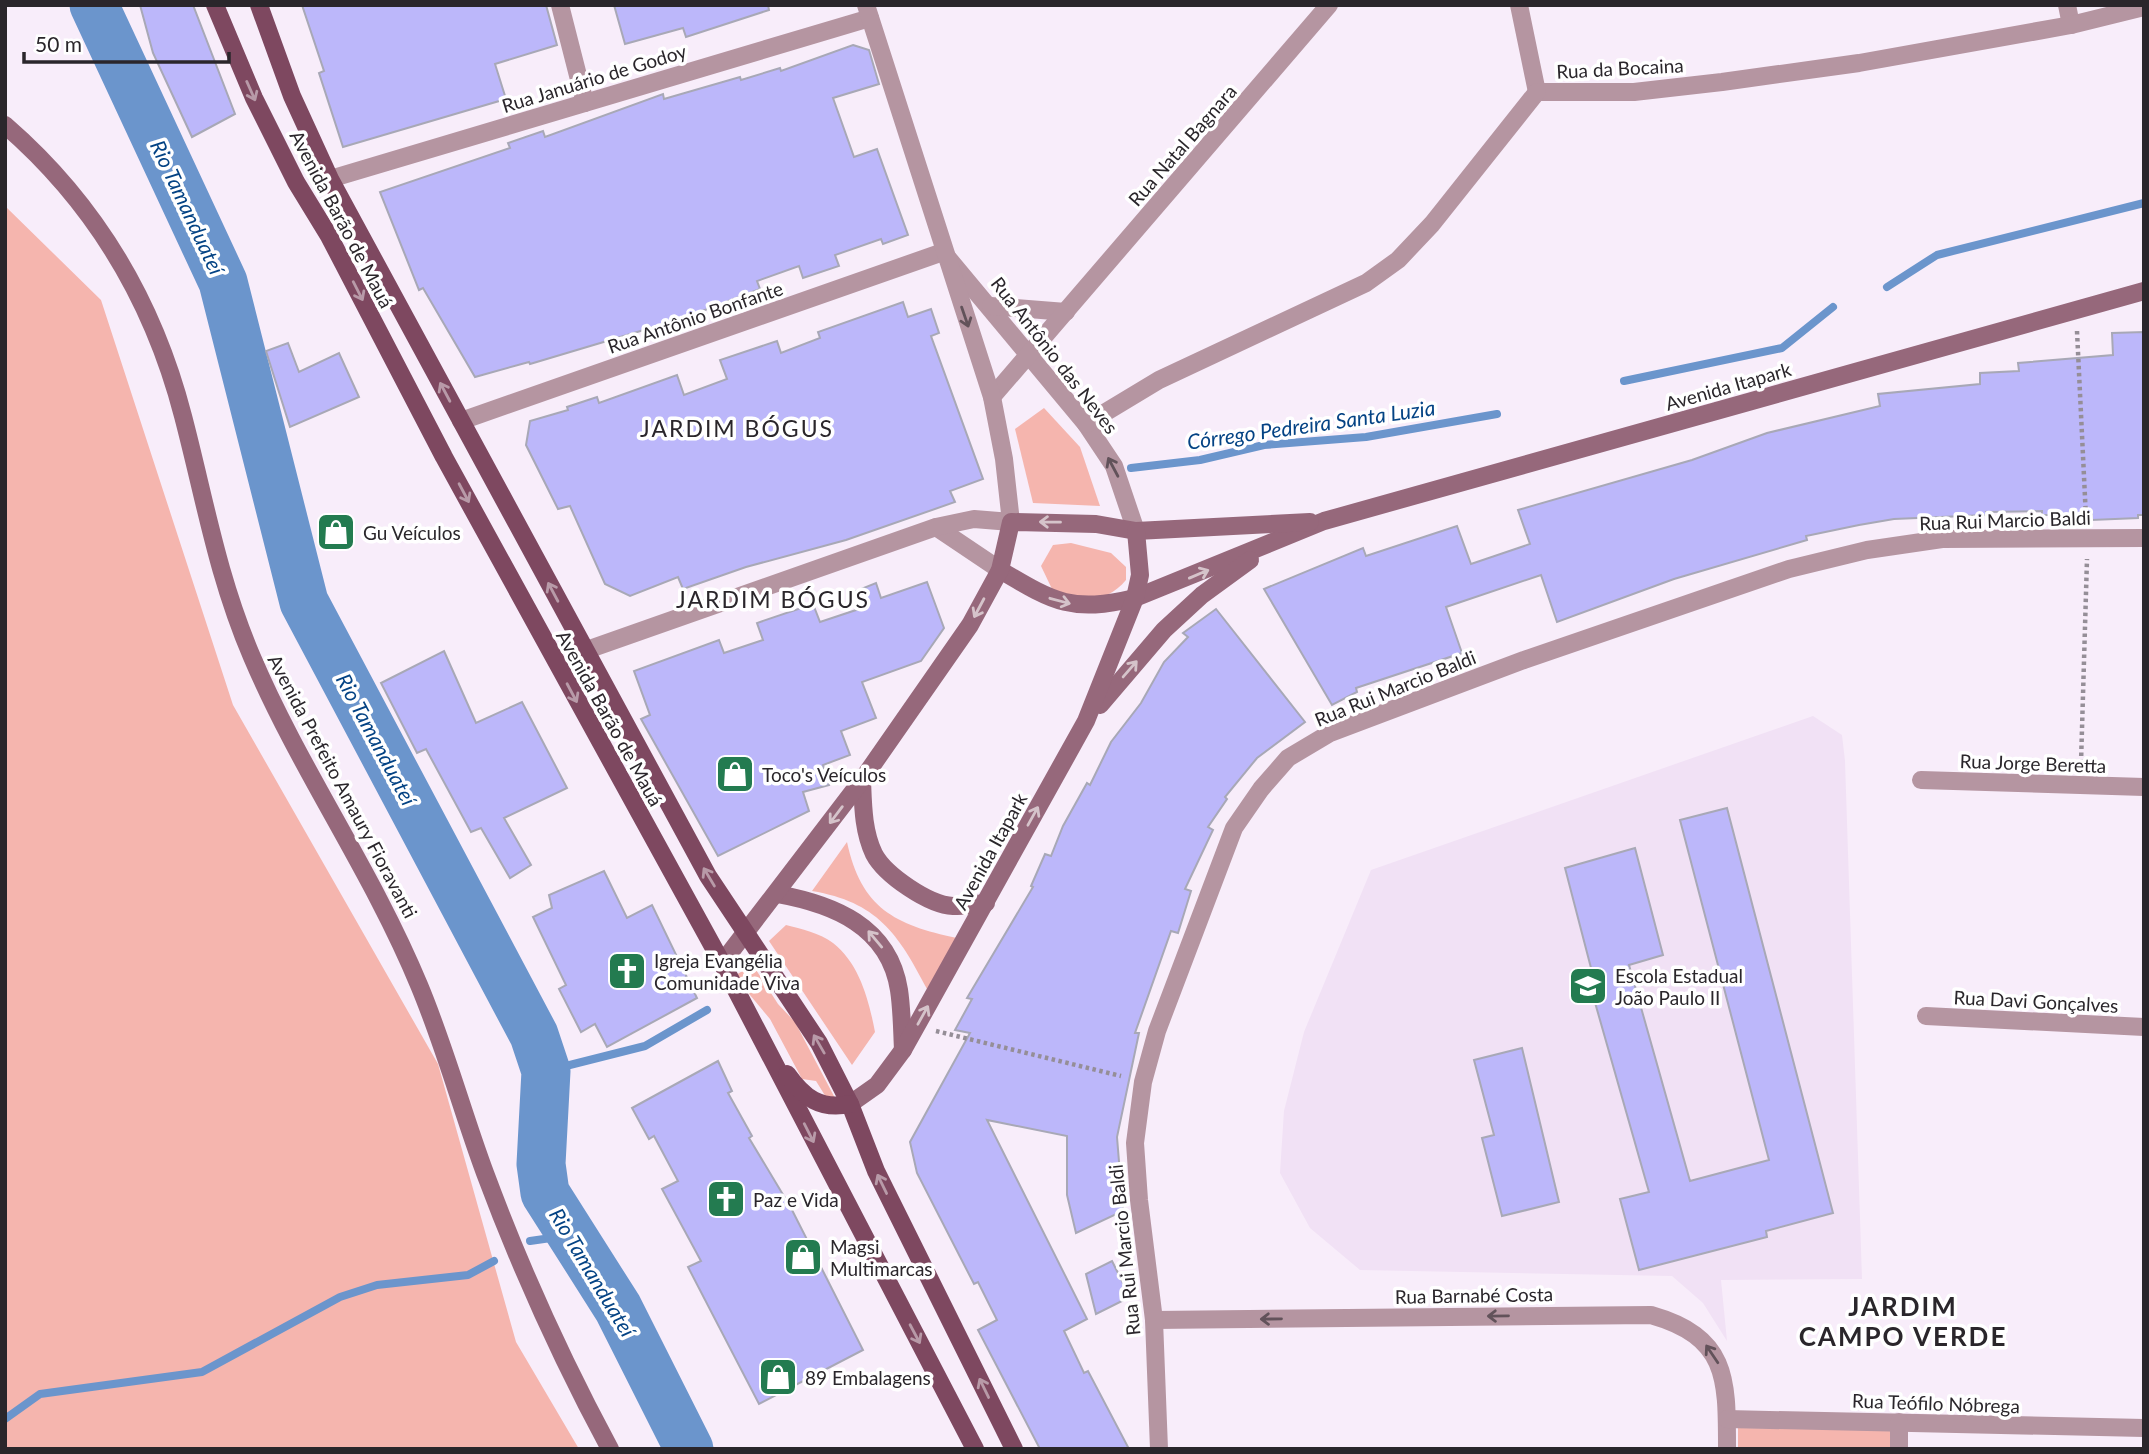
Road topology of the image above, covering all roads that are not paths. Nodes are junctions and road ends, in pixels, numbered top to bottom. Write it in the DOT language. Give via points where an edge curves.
graph roads {
  1 [pos="215,5"];
  2 [pos="259,5"];
  3 [pos="560,5"];
  4 [pos="1308,5"];
  5 [pos="1329,5"];
  6 [pos="1519,5"];
  7 [pos="2067,5"];
  8 [pos="2144,7"];
  9 [pos="868,12"];
  10 [pos="2071,25"];
  11 [pos="1312,26"];
  12 [pos="1537,92"];
  13 [pos="585,103"];
  14 [pos="5,125"];
  15 [pos="330,179"];
  16 [pos="943,252"];
  17 [pos="2144,290"];
  18 [pos="991,306"];
  19 [pos="1066,312"];
  20 [pos="1029,352"];
  21 [pos="992,397"];
  22 [pos="461,421"];
  23 [pos="1086,424"];
  24 [pos="1324,521"];
  25 [pos="1012,522"];
  26 [pos="936,527"];
  27 [pos="1136,531"];
  28 [pos="2144,538"];
  29 [pos="1271,544"];
  30 [pos="1000,570"];
  31 [pos="1135,598"];
  32 [pos="584,651"];
  33 [pos="1086,721"];
  34 [pos="862,780"];
  35 [pos="1922,780"];
  36 [pos="2144,787"];
  37 [pos="777,894"];
  38 [pos="986,903"];
  39 [pos="746,935"];
  40 [pos="722,963"];
  41 [pos="1926,1016"];
  42 [pos="2144,1027"];
  43 [pos="758,1034"];
  44 [pos="903,1050"];
  45 [pos="850,1104"];
  46 [pos="1154,1321"];
  47 [pos="1727,1419"];
  48 [pos="1899,1422"];
  49 [pos="2144,1428"];
  50 [pos="610,1449"];
  51 [pos="975,1449"];
  52 [pos="1014,1449"];
  53 [pos="1160,1449"];
  54 [pos="1727,1449"];
  55 [pos="1899,1449"];
  1 -- 40 [label="main road, Avenida Barão de Mauá, one-way" via="296,182"];
  2 -- 15 [label="main road, Avenida Barão de Mauá" via="292,96"];
  3 -- 13 [label="street"];
  4 -- 11 [label="street"];
  5 -- 11 [label="street, Rua Natal Bagnara"];
  6 -- 12 [label="street"];
  7 -- 10 [label="street"];
  8 -- 10 [label="street, Rua da Bocaina"];
  9 -- 13 [label="street, Rua Januário de Godoy"];
  9 -- 16 [label="street, Rua Antônio das Neves"];
  10 -- 12 [label="street, Rua da Bocaina" via="1722,82 1634,92"];
  11 -- 19 [label="street, Rua Natal Bagnara"];
  12 -- 23 [label="street, Rua da Bocaina" via="1398,260 1366,283 1159,380"];
  13 -- 15 [label="street, Rua Januário de Godoy"];
  14 -- 50 [label="main road, Avenida Prefeito Amaury Fioravanti" via="34,149 85,205 141,303 183,414 224,584 251,656 395,929 517,1254"];
  22 -- 15 [label="main road, Avenida Barão de Mauá, one-way"];
  16 -- 18 [label="street, Rua Antônio das Neves"];
  16 -- 21 [label="street, Rua Antônio das Neves, one-way"];
  16 -- 22 [label="street, Rua Antônio Bonfante"];
  17 -- 24 [label="main road, Avenida Itapark"];
  18 -- 19 [label="street"];
  18 -- 20 [label="street, Rua Antônio das Neves"];
  19 -- 20 [label="street, Rua Natal Bagnara"];
  20 -- 21 [label="street, Rua Natal Bagnara"];
  20 -- 23 [label="street, Rua Antônio das Neves"];
  21 -- 25 [label="street, Rua Antônio das Neves"];
  32 -- 22 [label="main road, Avenida Barão de Mauá, one-way"];
  27 -- 23 [label="street, Rua Antônio das Neves, one-way" via="1114,466"];
  24 -- 27 [label="main road, Avenida Itapark"];
  24 -- 29 [label="main road, Avenida Itapark"];
  25 -- 26 [label="street" via="974,519"];
  27 -- 25 [label="main road, Avenida Itapark, one-way" via="1096,524"];
  25 -- 30 [label="main road"];
  26 -- 30 [label="street"];
  26 -- 32 [label="street"];
  27 -- 31 [label="main road, Avenida Itapark" via="1140,575"];
  28 -- 46 [label="street, Rua Rui Marcio Baldi" via="1942,539 1867,550 1789,569 1330,733 1288,758 1234,828 1157,1031 1143,1082 1135,1143"];
  31 -- 29 [label="main road, Avenida Itapark, one-way"];
  33 -- 29 [label="main road, one-way" via="1164,630"];
  30 -- 31 [label="main road, Avenida Itapark, one-way" via="1046,598 1077,606"];
  30 -- 34 [label="main road, one-way" via="970,625"];
  31 -- 33 [label="main road, Avenida Itapark"];
  39 -- 32 [label="main road, Avenida Barão de Mauá, one-way" via="708,876"];
  38 -- 33 [label="main road, Avenida Itapark, one-way"];
  34 -- 37 [label="main road, one-way"];
  34 -- 38 [label="main road" via="864,822 875,855 898,881 951,906"];
  35 -- 36 [label="street, Rua Jorge Beretta"];
  37 -- 39 [label="main road"];
  44 -- 37 [label="main road, one-way" via="899,988 888,956 866,929 839,911"];
  44 -- 38 [label="main road, Avenida Itapark, one-way"];
  39 -- 40 [label="main road"];
  45 -- 39 [label="main road, Avenida Barão de Mauá, one-way" via="819,1042"];
  40 -- 43 [label="main road, Avenida Barão de Mauá"];
  41 -- 42 [label="street, Rua Davi Gonçalves"];
  43 -- 45 [label="main road" via="807,1098 834,1108"];
  43 -- 51 [label="main road, Avenida Barão de Mauá, one-way"];
  44 -- 45 [label="main road, Avenida Itapark" via="877,1085"];
  52 -- 45 [label="main road, Avenida Barão de Mauá, one-way" via="876,1171"];
  47 -- 46 [label="street, Rua Barnabé Costa, one-way" via="1723,1372 1711,1351 1676,1322 1651,1315"];
  46 -- 53 [label="street, Rua Rui Marcio Baldi"];
  47 -- 48 [label="street, Rua Teófilo Nóbrega"];
  47 -- 54 [label="street, Rua Barnabé Costa"];
  48 -- 49 [label="street, Rua Teófilo Nóbrega"];
  48 -- 55 [label="street"];
}
